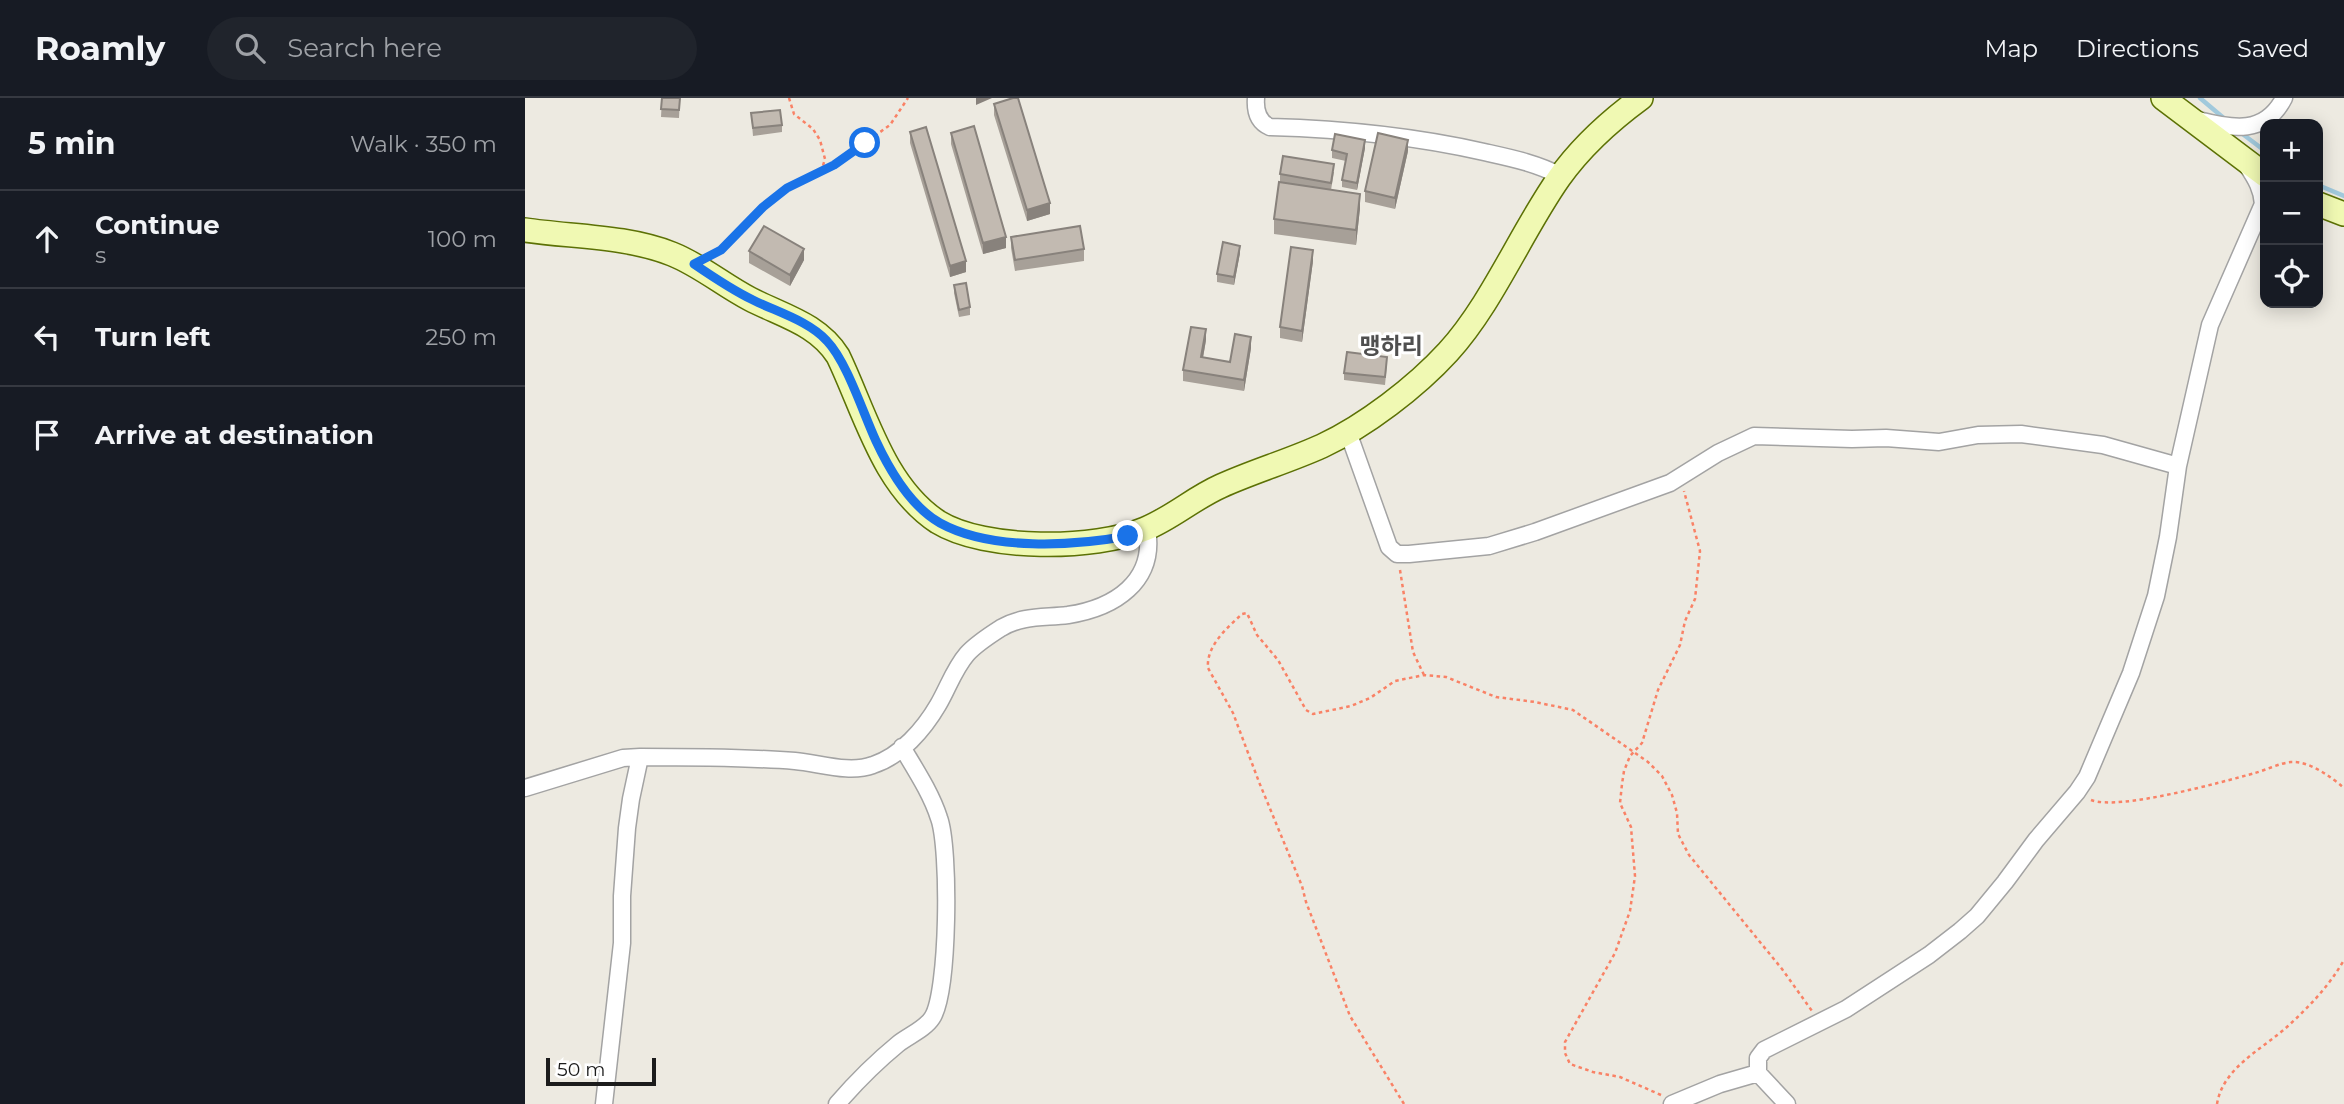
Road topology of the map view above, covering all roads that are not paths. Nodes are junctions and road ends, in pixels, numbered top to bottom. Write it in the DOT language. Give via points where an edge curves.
graph roads {
  1 [pos="1255,98"];
  2 [pos="1641,98"];
  3 [pos="2163,98"];
  4 [pos="2284,98"];
  5 [pos="2189,117"];
  6 [pos="2243,160"];
  7 [pos="2260,172"];
  8 [pos="1561,176"];
  9 [pos="2323,206"];
  10 [pos="2344,214"];
  11 [pos="525,230"];
  12 [pos="1348,432"];
  13 [pos="2178,466"];
  14 [pos="1147,529"];
  15 [pos="902,747"];
  16 [pos="641,757"];
  17 [pos="525,788"];
  18 [pos="1758,1073"];
  19 [pos="1667,1100"];
  20 [pos="604,1104"];
  21 [pos="837,1104"];
  22 [pos="1787,1104"];
  1 -- 8 [label="street" via="1257,114 1270,127 1371,134 1462,147 1541,165"];
  2 -- 8 [label="street"];
  3 -- 5 [label="street"];
  4 -- 5 [label="street" via="2274,114 2248,127"];
  5 -- 6 [label="street"];
  6 -- 7 [label="street"];
  6 -- 13 [label="street" via="2263,193 2263,204 2210,325"];
  8 -- 12 [label="street" via="1448,353"];
  9 -- 10 [label="street"];
  11 -- 14 [label="street" via="670,253 809,327 828,341 884,460 910,496 939,523 976,536 1034,544 1095,542"];
  12 -- 13 [label="street" via="1389,547 1397,554 1489,546 1615,504 1680,478 1741,440 1770,434 1939,442 2021,434 2103,445"];
  12 -- 14 [label="street" via="1219,487"];
  13 -- 18 [label="street" via="2164,563 2147,628 2097,758 2077,792 1989,902 1960,931 1846,1009 1764,1050 1758,1058"];
  14 -- 15 [label="street" via="1145,560 1128,591 1094,608 1027,617 998,629 968,653 926,723"];
  15 -- 16 [label="street" via="861,768 796,761"];
  15 -- 21 [label="street" via="935,807 944,839 944,958 939,1000 931,1020 871,1068"];
  16 -- 17 [label="street" via="623,758"];
  16 -- 20 [label="street" via="627,828 622,943"];
  18 -- 19 [label="street"];
  18 -- 22 [label="street"];
}
